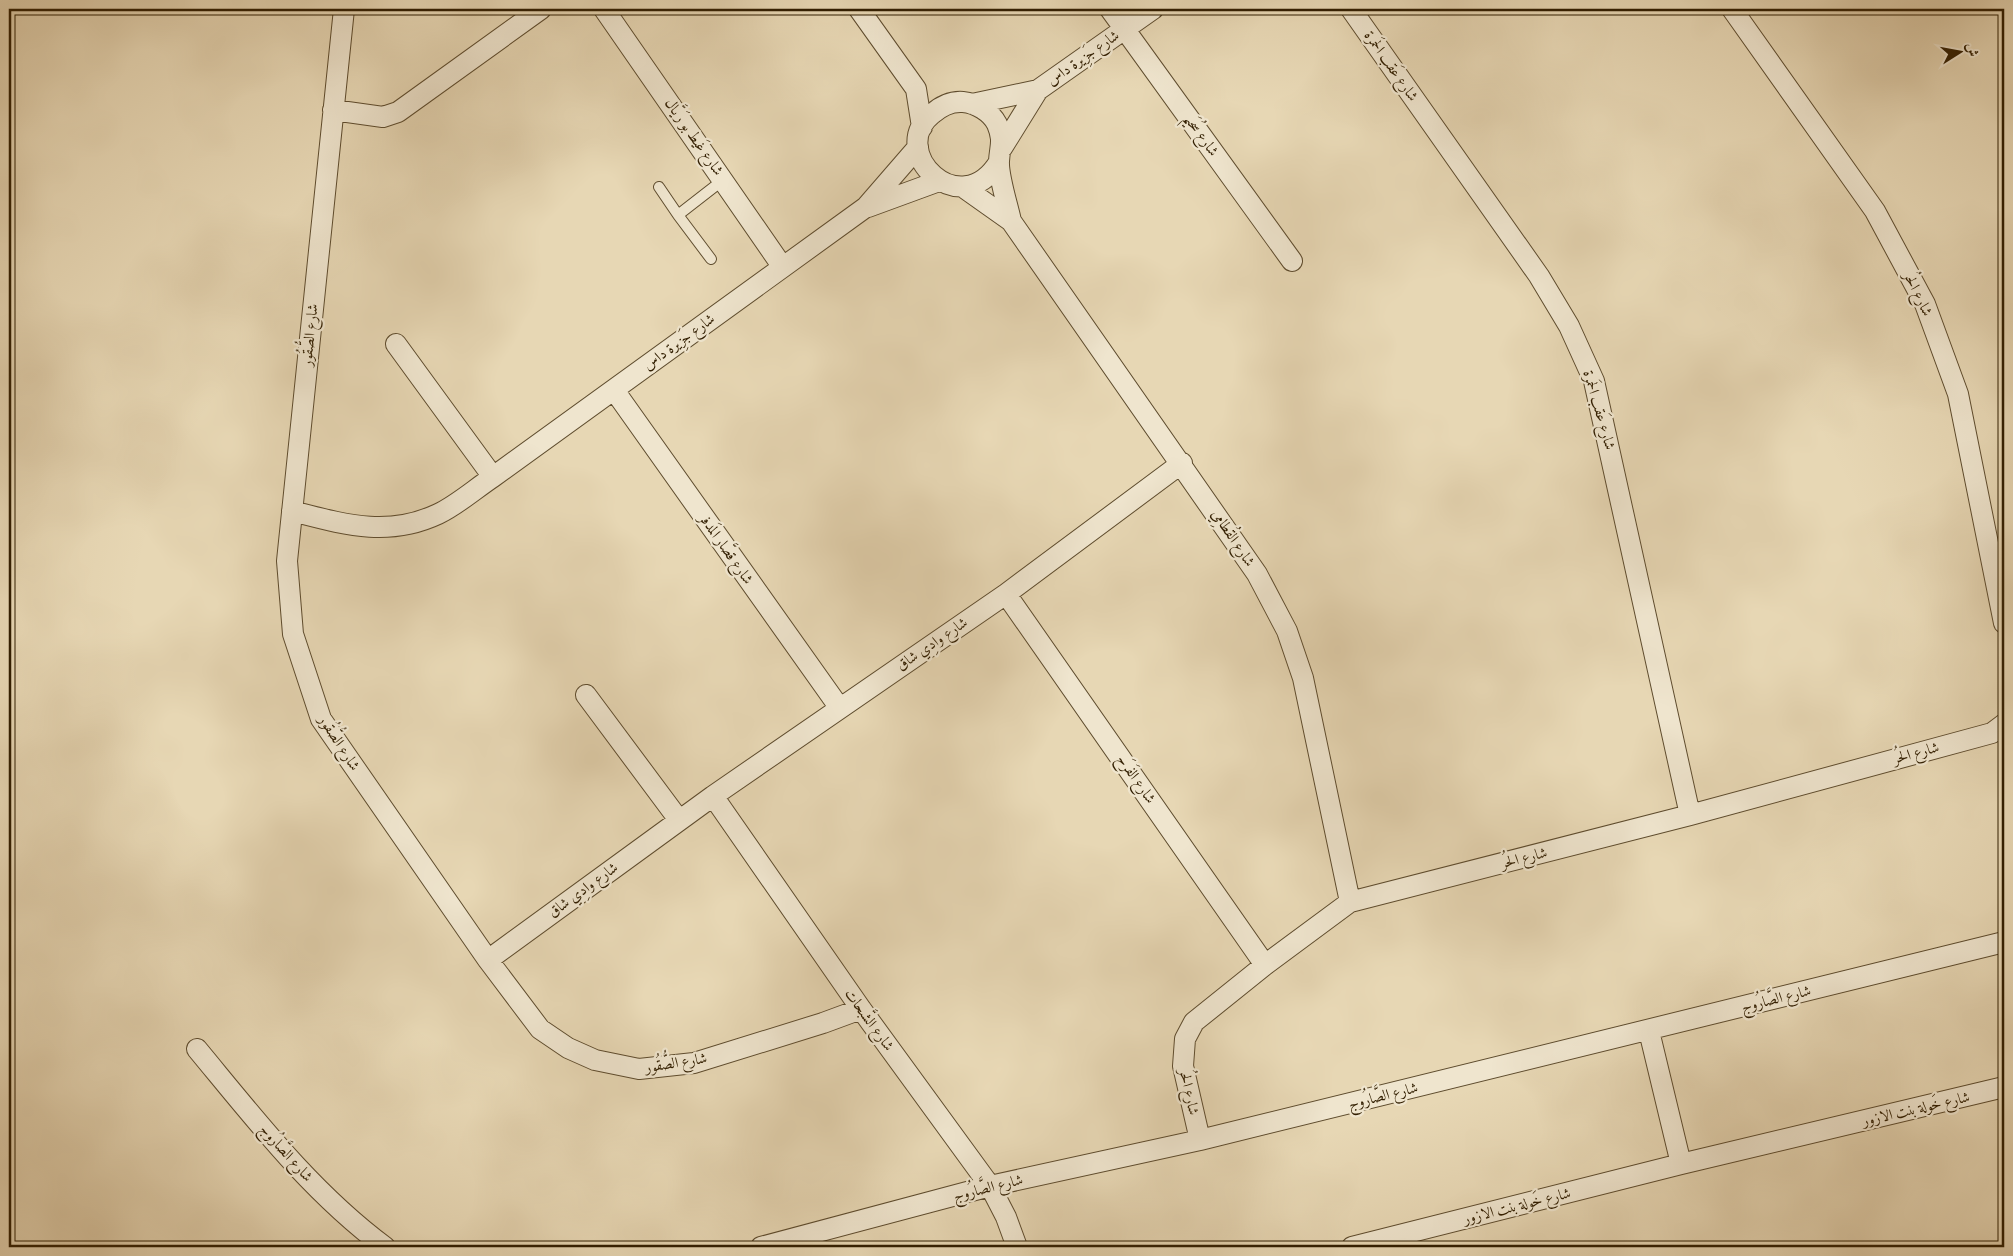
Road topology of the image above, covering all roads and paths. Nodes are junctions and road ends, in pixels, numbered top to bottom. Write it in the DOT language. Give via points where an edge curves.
graph roads {
  1 [pos="344,9"];
  2 [pos="541,9"];
  3 [pos="604,9"];
  4 [pos="859,9"];
  5 [pos="1110,9"];
  6 [pos="1153,9"];
  7 [pos="1351,9"];
  8 [pos="1732,9"];
  9 [pos="1124,29"];
  10 [pos="916,89"];
  11 [pos="1038,90"];
  12 [pos="952,103"];
  13 [pos="972,104"];
  14 [pos="333,110"];
  15 [pos="922,127"];
  16 [pos="918,147"];
  17 [pos="1000,155"];
  18 [pos="723,180"];
  19 [pos="939,181"];
  20 [pos="659,187"];
  21 [pos="963,187"];
  22 [pos="866,208"];
  23 [pos="678,214"];
  24 [pos="1011,221"];
  25 [pos="711,259"];
  26 [pos="1292,261"];
  27 [pos="782,266"];
  28 [pos="396,344"];
  29 [pos="614,390"];
  30 [pos="1182,463"];
  31 [pos="493,477"];
  32 [pos="292,511"];
  33 [pos="1006,594"];
  34 [pos="2004,622"];
  35 [pos="586,695"];
  36 [pos="839,707"];
  37 [pos="2004,724"];
  38 [pos="713,796"];
  39 [pos="1690,815"];
  40 [pos="678,820"];
  41 [pos="1350,902"];
  42 [pos="2004,942"];
  43 [pos="488,960"];
  44 [pos="1266,965"];
  45 [pos="861,1009"];
  46 [pos="1649,1031"];
  47 [pos="197,1049"];
  48 [pos="2004,1088"];
  49 [pos="1200,1140"];
  50 [pos="1681,1164"];
  51 [pos="990,1186"];
  52 [pos="770,1246"];
  53 [pos="385,1247"];
  54 [pos="1017,1247"];
  55 [pos="1352,1247"];
  1 -- 14 [label="street, شارع الصُّقُور"];
  2 -- 14 [label="street" via="398,112 383,117"];
  3 -- 18 [label="street, شارع غَيط بو رَيَّال"];
  4 -- 10 [label="street"];
  5 -- 9 [label="street, شارع سُحَيم"];
  6 -- 9 [label="street, شارع جَزِيرة داس"];
  7 -- 39 [label="street, شارع عَقب الحَمرة" via="1539,276 1569,326 1594,381"];
  8 -- 34 [label="street, شارع الحُر" via="1876,211 1925,304 1958,394"];
  9 -- 11 [label="street, شارع جَزِيرة داس"];
  9 -- 26 [label="street, شارع سُحَيم"];
  10 -- 12 [label="street"];
  10 -- 15 [label="street"];
  11 -- 13 [label="street, شارع جَزِيرة داس"];
  11 -- 17 [label="street, شارع جَزِيرة داس"];
  12 -- 13 [label="street"];
  12 -- 15 [label="street" via="939,107"];
  13 -- 17 [label="street" via="995,120 1001,134"];
  14 -- 32 [label="street, شارع الصُّقُور"];
  15 -- 16 [label="street"];
  16 -- 19 [label="street" via="928,172"];
  16 -- 22 [label="street, شارع جَزِيرة داس"];
  17 -- 21 [label="street" via="985,179"];
  17 -- 24 [label="street, شارع القُطامِي"];
  18 -- 23 [label="lane"];
  18 -- 27 [label="street, شارع غَيط بو رَيَّال"];
  19 -- 21 [label="street"];
  19 -- 22 [label="street, شارع جَزِيرة داس"];
  20 -- 23 [label="lane"];
  21 -- 24 [label="street, شارع القُطامِي"];
  22 -- 27 [label="street, شارع جَزِيرة داس"];
  23 -- 25 [label="lane"];
  24 -- 30 [label="street, شارع القُطامِي"];
  27 -- 29 [label="street, شارع جَزِيرة داس"];
  28 -- 31 [label="street"];
  29 -- 31 [label="street, شارع جَزِيرة داس"];
  29 -- 36 [label="street, شارع قصَّار المَدفر"];
  30 -- 33 [label="street, شارع وادِي شاق"];
  30 -- 41 [label="street, شارع القُطامِي" via="1257,574 1287,631 1303,678"];
  31 -- 32 [label="street, شارع جَزِيرة داس" via="439,514 388,528 354,527"];
  32 -- 43 [label="street, شارع الصُّقُور" via="287,561 293,634 322,719"];
  33 -- 36 [label="street, شارع وادِي شاق"];
  33 -- 44 [label="street, شارع الفَرَح"];
  35 -- 40 [label="street"];
  36 -- 38 [label="street, شارع وادِي شاق"];
  37 -- 39 [label="street, شارع الحُر" via="1992,733"];
  38 -- 40 [label="street, شارع وادِي شاق"];
  38 -- 45 [label="street, شارع الشَّبحات"];
  39 -- 41 [label="street, شارع الحُر"];
  40 -- 43 [label="street, شارع وادِي شاق"];
  41 -- 44 [label="street, شارع الحُر"];
  42 -- 46 [label="street, شارع الصَّارُوج"];
  43 -- 45 [label="street, شارع الصُّقُور" via="540,1029 568,1048 595,1060 639,1069 694,1063"];
  44 -- 49 [label="street, شارع الحُر" via="1194,1022 1185,1039 1183,1066"];
  45 -- 51 [label="street, شارع الشَّبحات"];
  46 -- 49 [label="street, شارع الصَّارُوج"];
  46 -- 50 [label="street"];
  47 -- 53 [label="street, شارع الصَّارُوج" via="319,1190"];
  48 -- 50 [label="street, شارع خَولة بنت الازور"];
  49 -- 51 [label="street, شارع الصَّارُوج"];
  50 -- 55 [label="street, شارع خَولة بنت الازور"];
  51 -- 52 [label="street, شارع الصَّارُوج"];
  51 -- 54 [label="street, شارع الشَّبحات"];
}
